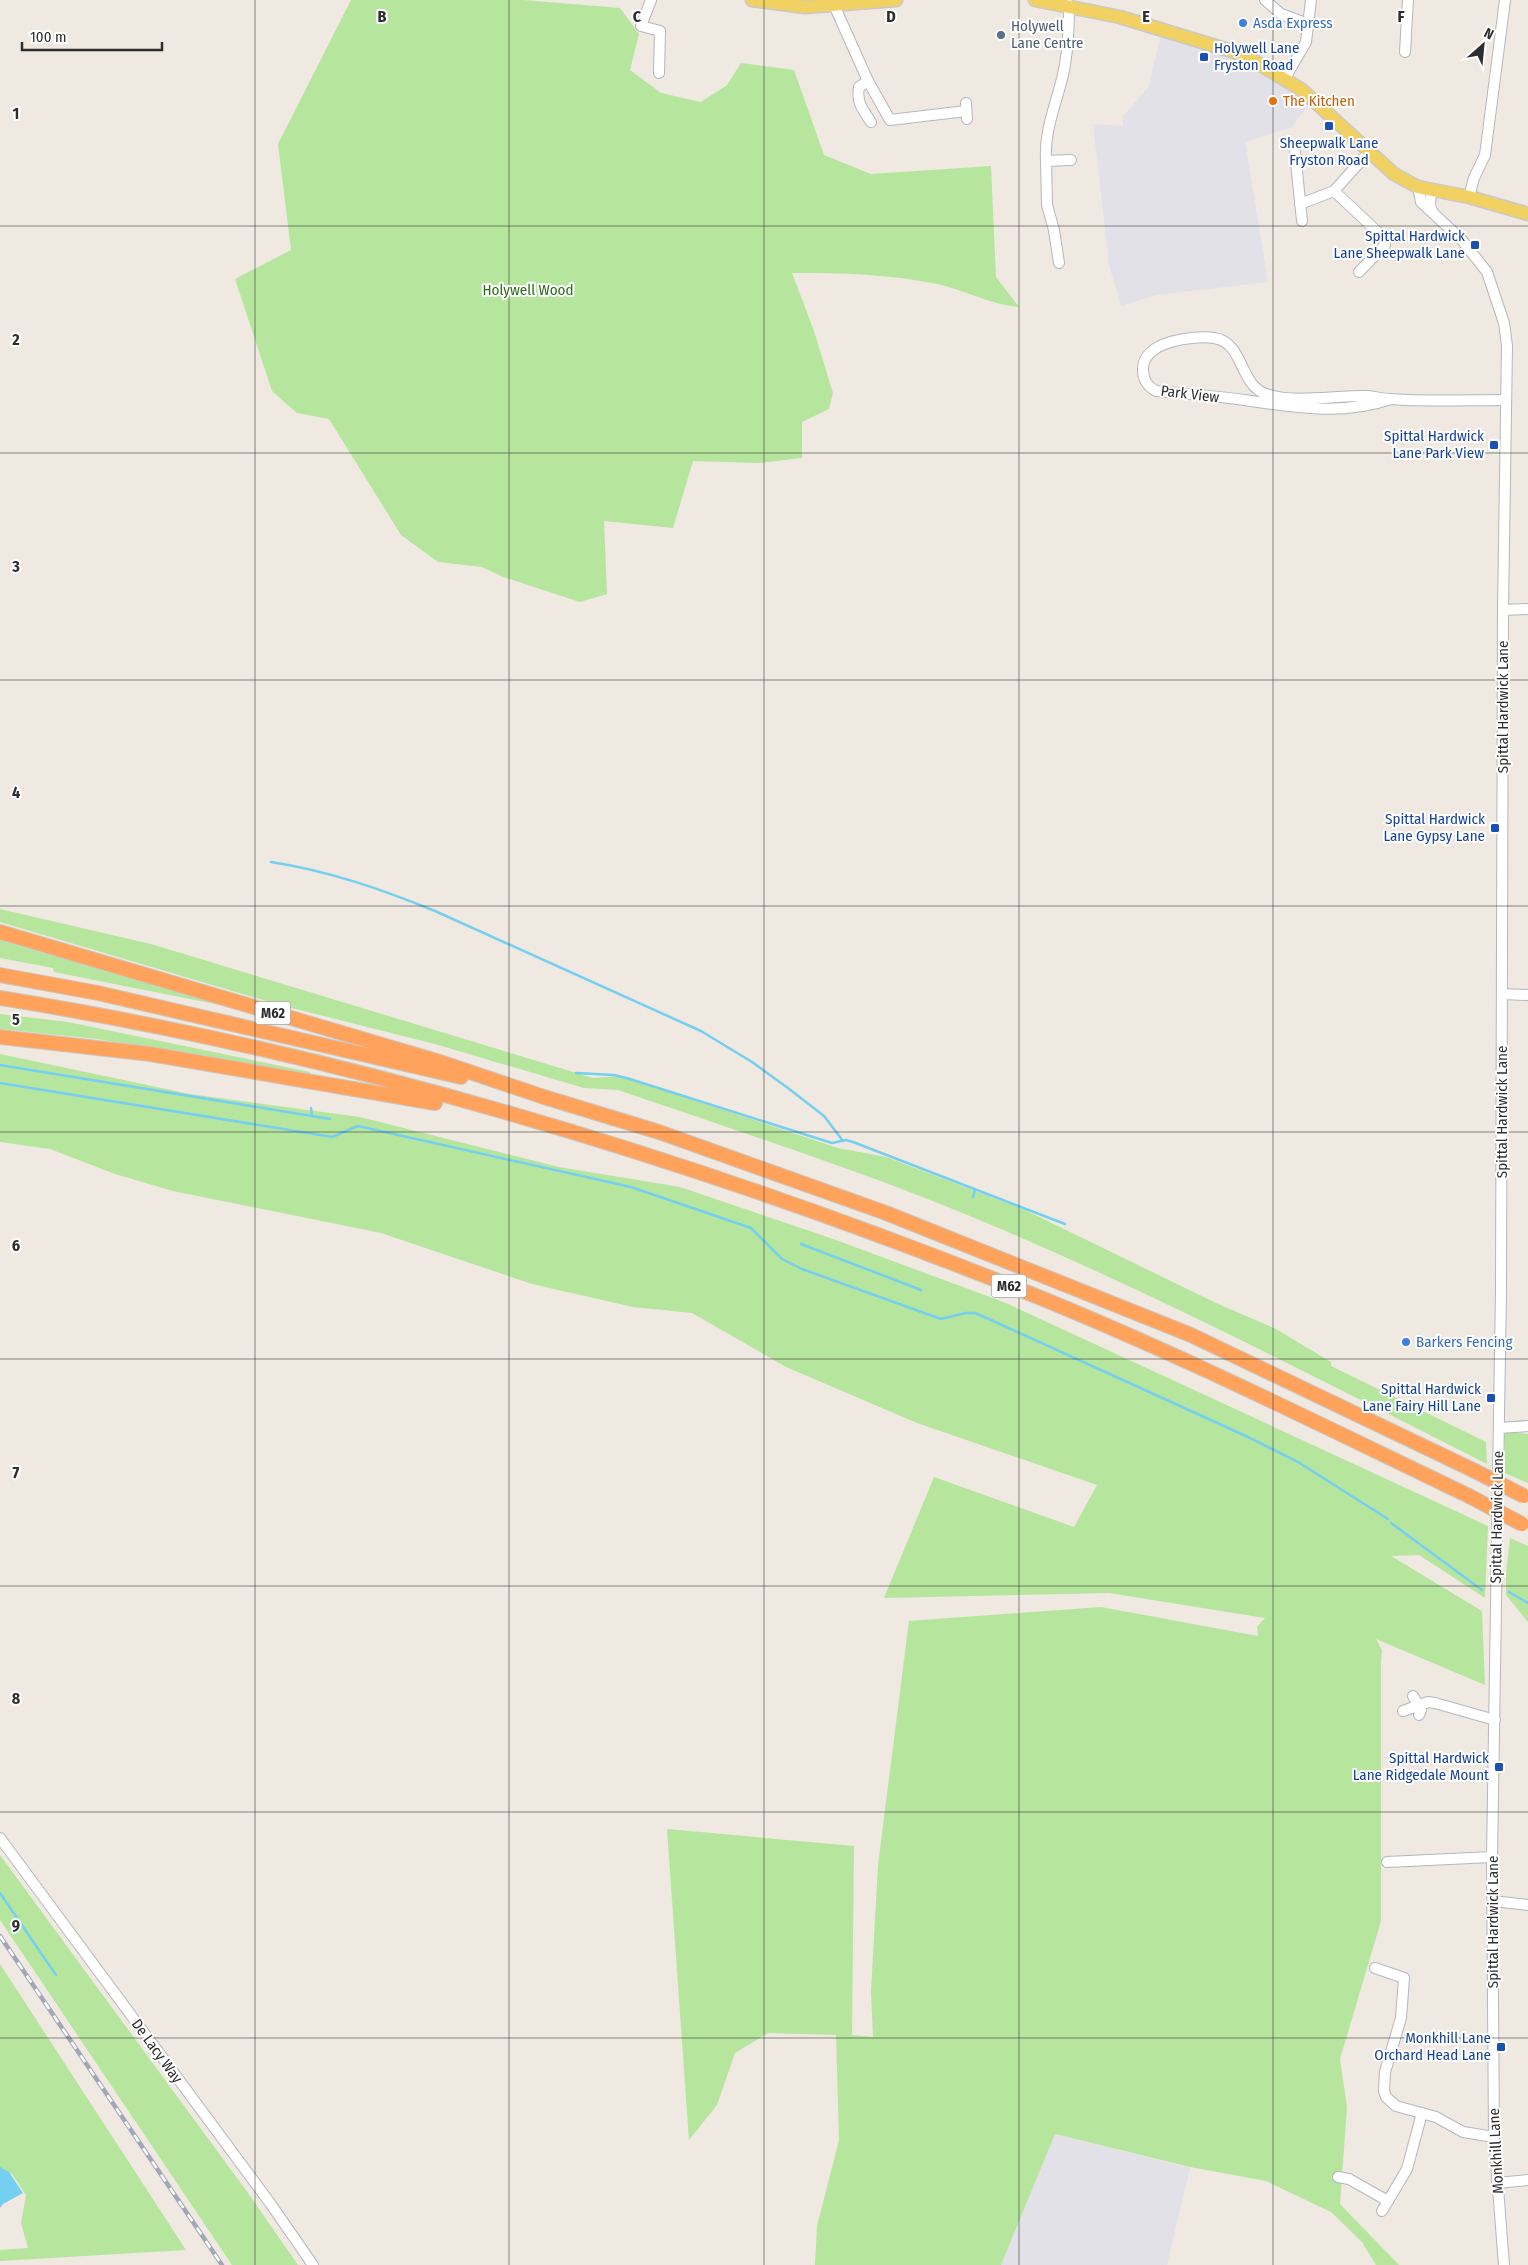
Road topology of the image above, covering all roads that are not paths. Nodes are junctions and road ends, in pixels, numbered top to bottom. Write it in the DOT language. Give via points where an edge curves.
graph roads {
  1 [pos="651,0"];
  2 [pos="752,0"];
  3 [pos="896,0"];
  4 [pos="1042,0"];
  5 [pos="1265,0"];
  6 [pos="1311,0"];
  7 [pos="1401,0"];
  8 [pos="1408,0"];
  9 [pos="1505,0"];
  10 [pos="834,3"];
  11 [pos="1069,5"];
  12 [pos="1308,24"];
  13 [pos="1404,52"];
  14 [pos="658,73"];
  15 [pos="1285,78"];
  16 [pos="868,81"];
  17 [pos="966,111"];
  18 [pos="871,122"];
  19 [pos="1295,152"];
  20 [pos="1369,152"];
  21 [pos="1071,160"];
  22 [pos="1046,161"];
  23 [pos="1425,189"];
  24 [pos="1334,191"];
  25 [pos="1469,196"];
  26 [pos="1300,204"];
  27 [pos="1528,214"];
  28 [pos="1302,221"];
  29 [pos="1059,263"];
  30 [pos="1358,272"];
  31 [pos="1391,399"];
  32 [pos="1505,400"];
  33 [pos="1528,609"];
  34 [pos="1503,610"];
  35 [pos="0,932"];
  36 [pos="0,975"];
  37 [pos="1502,994"];
  38 [pos="1528,995"];
  39 [pos="0,998"];
  40 [pos="0,1037"];
  41 [pos="544,1098"];
  42 [pos="532,1120"];
  43 [pos="1528,1426"];
  44 [pos="1499,1428"];
  45 [pos="1526,1497"];
  46 [pos="1525,1526"];
  47 [pos="1403,1711"];
  48 [pos="1495,1720"];
  49 [pos="0,1838"];
  50 [pos="1492,1857"];
  51 [pos="1387,1862"];
  52 [pos="1493,1901"];
  53 [pos="1528,1905"];
  54 [pos="1375,1968"];
  55 [pos="1494,2036"];
  56 [pos="1422,2113"];
  57 [pos="1494,2136"];
  58 [pos="1338,2177"];
  59 [pos="1528,2180"];
  60 [pos="1497,2183"];
  61 [pos="1388,2202"];
  62 [pos="1382,2211"];
  63 [pos="313,2265"];
  64 [pos="1504,2265"];
  1 -- 14 [label="street" via="641,26 660,31"];
  2 -- 10 [label="main road" via="805,7"];
  3 -- 10 [label="main road"];
  4 -- 11 [label="main road"];
  5 -- 12 [label="street" via="1281,14"];
  6 -- 12 [label="street"];
  7 -- 8 [label="street"];
  8 -- 13 [label="street"];
  9 -- 25 [label="street" via="1485,156"];
  10 -- 16 [label="street"];
  11 -- 15 [label="main road" via="1235,52"];
  11 -- 22 [label="street" via="1063,73 1044,142"];
  12 -- 15 [label="street" via="1306,42"];
  15 -- 20 [label="main road" via="1316,101"];
  16 -- 17 [label="street" via="890,120"];
  16 -- 18 [label="street" via="858,87 857,95"];
  19 -- 26 [label="street"];
  20 -- 23 [label="main road" via="1394,174"];
  20 -- 24 [label="street"];
  21 -- 22 [label="street"];
  22 -- 29 [label="street" via="1047,206"];
  23 -- 25 [label="main road"];
  23 -- 32 [label="street, Spittal Hardwick Lane" via="1421,202 1461,239 1487,272 1504,323 1507,346"];
  24 -- 26 [label="street"];
  24 -- 30 [label="street" via="1383,237 1385,245"];
  25 -- 27 [label="main road"];
  26 -- 28 [label="street"];
  31 -- 31 [label="street, Park View" via="1341,410 1297,408 1156,391 1143,378 1143,365 1147,355 1160,346 1194,338 1215,338 1237,355 1253,388 1266,394 1288,398 1369,396"];
  31 -- 32 [label="street, Park View"];
  32 -- 34 [label="street, Spittal Hardwick Lane"];
  33 -- 34 [label="street"];
  34 -- 37 [label="street, Spittal Hardwick Lane"];
  35 -- 41 [label="highway, M62" via="440,1062"];
  36 -- 41 [label="highway, M62" via="98,993 280,1034"];
  37 -- 38 [label="street"];
  37 -- 44 [label="street, Spittal Hardwick Lane"];
  39 -- 42 [label="highway, M62" via="188,1033 325,1065"];
  40 -- 42 [label="highway" via="150,1054"];
  41 -- 45 [label="highway, M62, bridge" via="659,1132 1036,1271 1191,1335"];
  42 -- 46 [label="highway, M62, bridge" via="749,1189 1024,1291 1203,1368"];
  43 -- 44 [label="street"];
  44 -- 48 [label="street, Spittal Hardwick Lane"];
  47 -- 48 [label="street" via="1435,1702"];
  48 -- 50 [label="street, Spittal Hardwick Lane"];
  49 -- 63 [label="street, De Lacy Way"];
  50 -- 51 [label="street"];
  50 -- 52 [label="street, Spittal Hardwick Lane"];
  52 -- 53 [label="street"];
  52 -- 55 [label="street, Spittal Hardwick Lane"];
  54 -- 56 [label="street" via="1407,1974 1401,2018 1385,2072 1384,2092 1396,2106"];
  55 -- 57 [label="street, Monkhill Lane"];
  56 -- 57 [label="street" via="1472,2135"];
  56 -- 61 [label="street" via="1407,2169"];
  57 -- 60 [label="street, Monkhill Lane"];
  58 -- 61 [label="street" via="1349,2179"];
  59 -- 60 [label="street"];
  60 -- 64 [label="street, Monkhill Lane"];
  61 -- 62 [label="street"];
}
